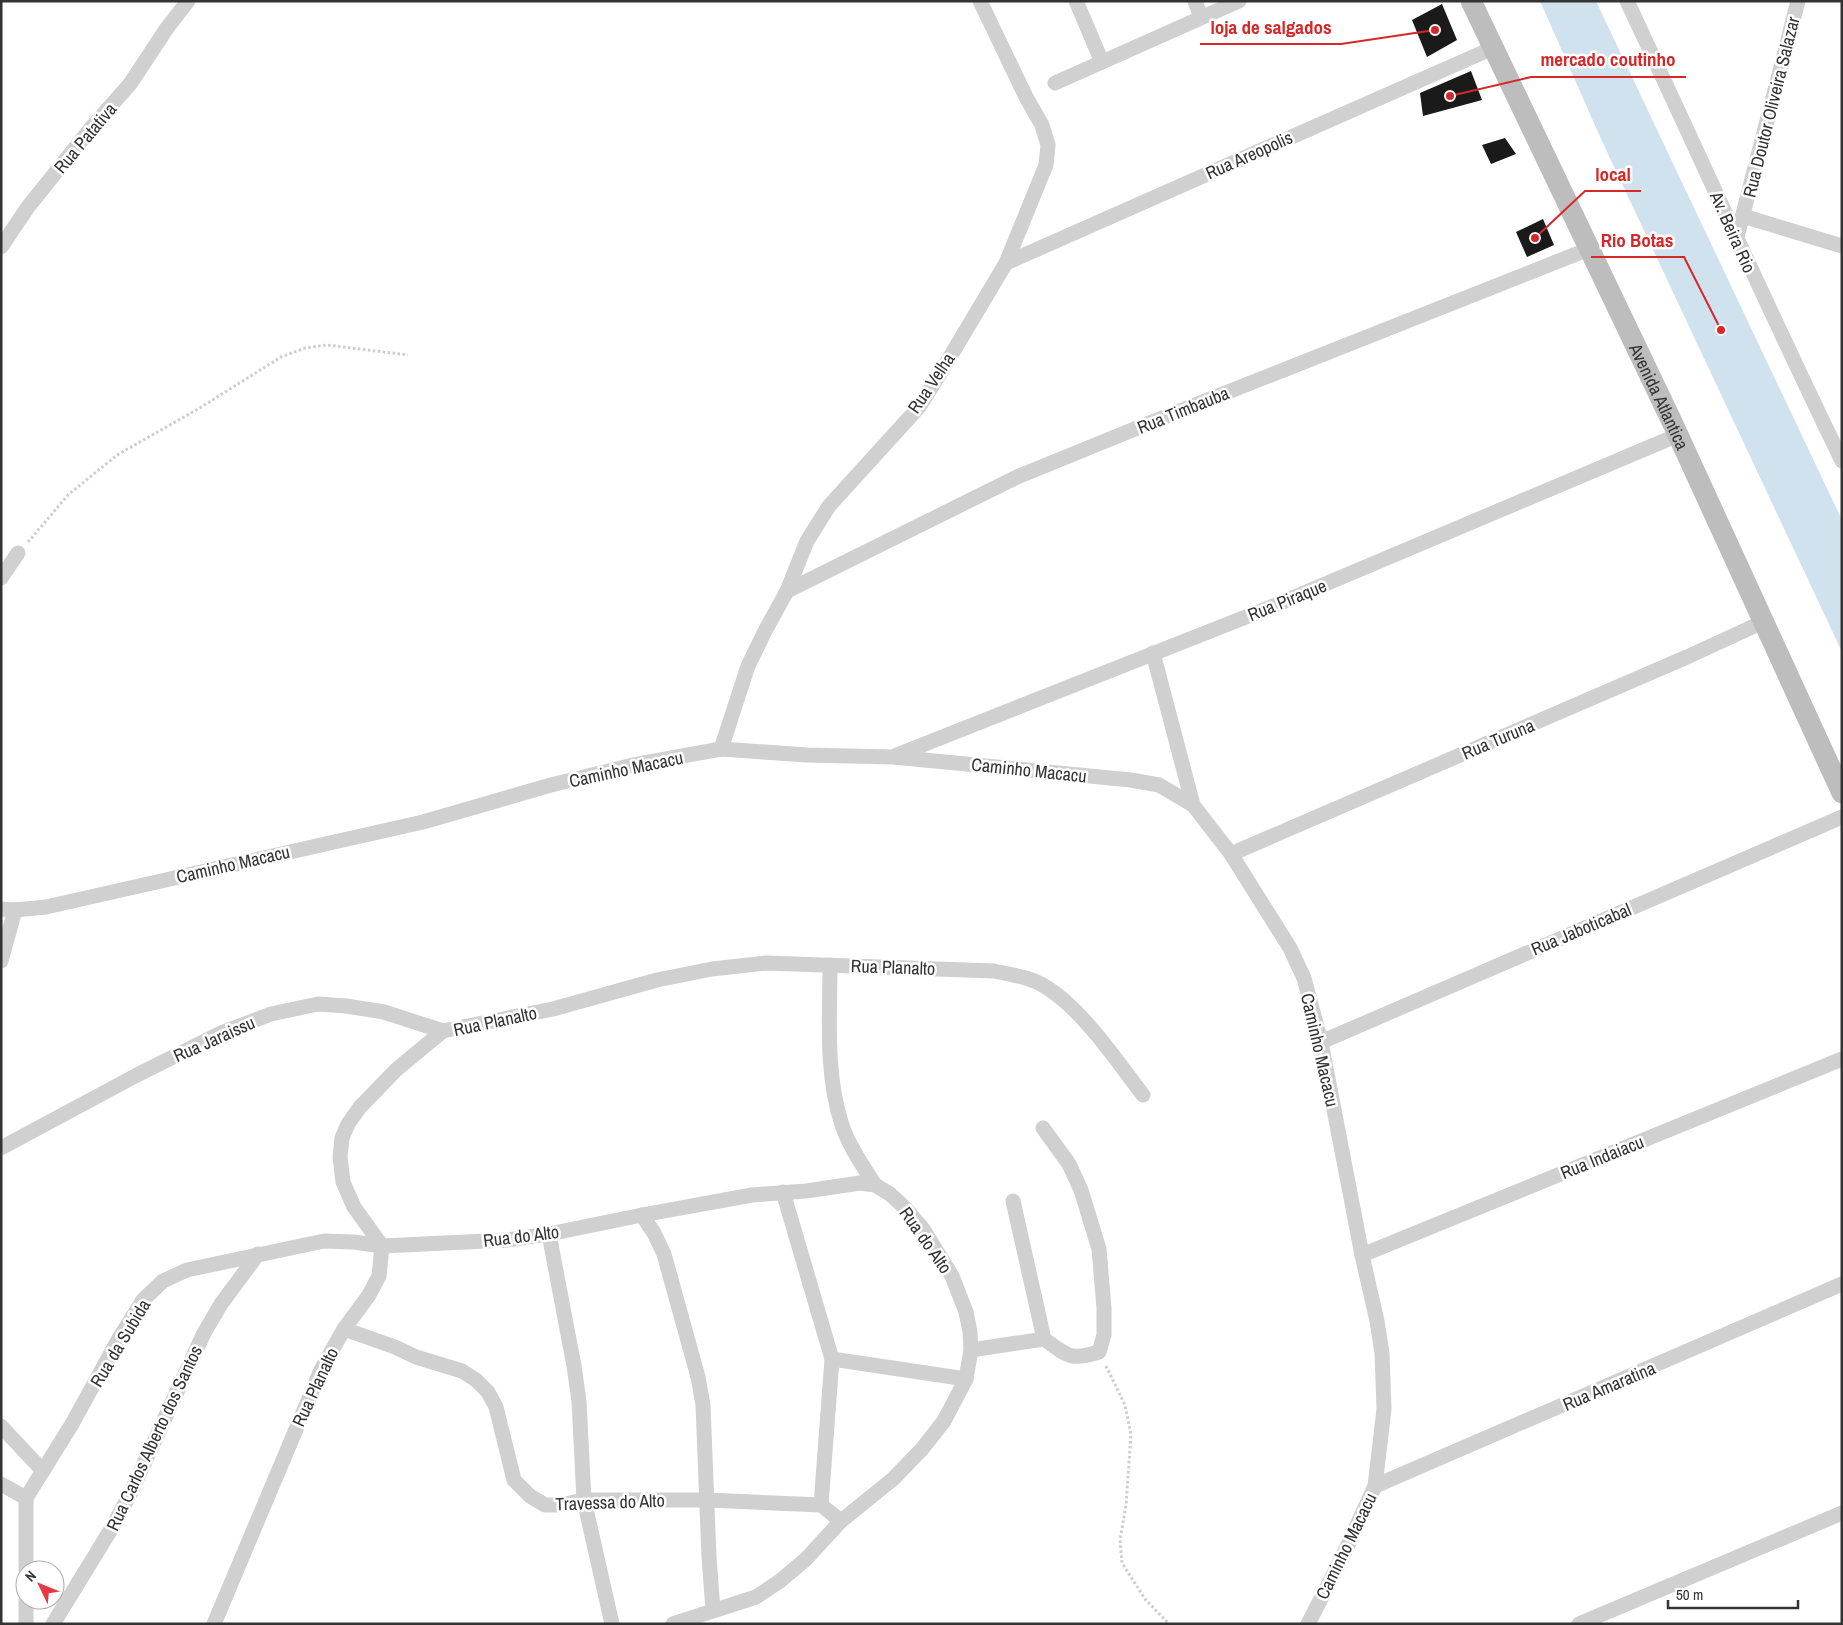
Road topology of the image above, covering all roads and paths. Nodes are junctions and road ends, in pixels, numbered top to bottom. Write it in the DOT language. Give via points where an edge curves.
graph roads {
  1 [pos="188,1"];
  2 [pos="980,1"];
  3 [pos="1076,1"];
  4 [pos="1195,1"];
  5 [pos="1239,1"];
  6 [pos="1471,1"];
  7 [pos="1627,1"];
  8 [pos="1798,1"];
  9 [pos="1201,17"];
  10 [pos="1493,48"];
  11 [pos="1102,62"];
  12 [pos="1055,83"];
  13 [pos="1743,216"];
  14 [pos="1736,241"];
  15 [pos="1842,246"];
  16 [pos="1,247"];
  17 [pos="1589,249"];
  18 [pos="1006,263"];
  19 [pos="408,355"];
  20 [pos="1678,435"];
  21 [pos="1836,440"];
  22 [pos="1842,461"];
  23 [pos="18,553"];
  24 [pos="1,578"];
  25 [pos="787,591"];
  26 [pos="1764,622"];
  27 [pos="1152,654"];
  28 [pos="721,749"];
  29 [pos="893,757"];
  30 [pos="1842,793"];
  31 [pos="1193,805"];
  32 [pos="1842,817"];
  33 [pos="1231,854"];
  34 [pos="8,909"];
  35 [pos="1,961"];
  36 [pos="830,965"];
  37 [pos="443,1031"];
  38 [pos="1321,1042"];
  39 [pos="1842,1059"];
  40 [pos="1144,1096"];
  41 [pos="1043,1128"];
  42 [pos="1,1148"];
  43 [pos="875,1185"];
  44 [pos="783,1192"];
  45 [pos="1013,1201"];
  46 [pos="642,1215"];
  47 [pos="550,1234"];
  48 [pos="382,1246"];
  49 [pos="258,1254"];
  50 [pos="1362,1255"];
  51 [pos="1842,1284"];
  52 [pos="344,1329"];
  53 [pos="1044,1339"];
  54 [pos="971,1350"];
  55 [pos="1099,1352"];
  56 [pos="832,1359"];
  57 [pos="966,1379"];
  58 [pos="1,1426"];
  59 [pos="42,1471"];
  60 [pos="1,1484"];
  61 [pos="1375,1486"];
  62 [pos="26,1498"];
  63 [pos="584,1500"];
  64 [pos="707,1500"];
  65 [pos="821,1505"];
  66 [pos="1842,1513"];
  67 [pos="841,1521"];
  68 [pos="26,1560"];
  69 [pos="26,1610"];
  70 [pos="713,1610"];
  71 [pos="26,1624"];
  72 [pos="53,1624"];
  73 [pos="214,1624"];
  74 [pos="612,1624"];
  75 [pos="673,1624"];
  76 [pos="1169,1624"];
  77 [pos="1308,1624"];
  78 [pos="1579,1624"];
  1 -- 16 [label="street, Rua Patativa" via="130,84 28,207"];
  2 -- 18 [label="street, Rua Velha" via="1042,125 1048,145 1046,165"];
  3 -- 11 [label="street"];
  4 -- 9 [label="street"];
  5 -- 9 [label="street"];
  6 -- 10 [label="street, Avenida Atlantica"];
  7 -- 14 [label="street, Av. Beira Rio"];
  8 -- 13 [label="street, Rua Doutor Oliveira Salazar"];
  9 -- 11 [label="street"];
  10 -- 17 [label="street, Avenida Atlantica"];
  10 -- 18 [label="street, Rua Areopolis"];
  11 -- 12 [label="street"];
  13 -- 14 [label="street, Rua Doutor Oliveira Salazar"];
  13 -- 15 [label="street"];
  14 -- 21 [label="street, Av. Beira Rio"];
  17 -- 20 [label="street, Avenida Atlantica"];
  17 -- 25 [label="street, Rua Timbauba" via="1017,477"];
  18 -- 25 [label="street, Rua Velha" via="918,406 829,506 808,541"];
  19 -- 23 [label="path" via="328,345 305,348 281,357 117,455 68,495"];
  20 -- 26 [label="street, Avenida Atlantica"];
  20 -- 27 [label="street, Rua Piraque"];
  21 -- 22 [label="street, Av. Beira Rio"];
  23 -- 24 [label="street"];
  25 -- 28 [label="street, Rua Velha" via="748,666"];
  26 -- 30 [label="street, Avenida Atlantica"];
  26 -- 33 [label="street, Rua Turuna"];
  27 -- 29 [label="street, Rua Piraque"];
  27 -- 31 [label="street"];
  28 -- 29 [label="street, Caminho Macacu"];
  28 -- 34 [label="street, Caminho Macacu" via="633,765 423,822 46,907"];
  29 -- 31 [label="street, Caminho Macacu" via="1131,780 1158,786"];
  31 -- 33 [label="street, Caminho Macacu"];
  32 -- 38 [label="street, Rua Jaboticabal"];
  33 -- 38 [label="street, Caminho Macacu" via="1290,948 1304,978"];
  34 -- 35 [label="street"];
  36 -- 37 [label="street, Rua Planalto" via="766,963 712,969 657,980 552,1009"];
  36 -- 40 [label="street, Rua Planalto" via="994,971 1024,977 1045,986 1068,1004 1101,1040"];
  36 -- 43 [label="street" via="831,1073 835,1102 851,1145"];
  37 -- 42 [label="street, Rua Jaraissu" via="384,1012 346,1006 318,1004 271,1014 221,1033"];
  37 -- 48 [label="street, Rua Planalto" via="360,1107 342,1138 343,1182 354,1207"];
  38 -- 50 [label="street, Caminho Macacu"];
  39 -- 50 [label="street, Rua Indaiacu"];
  41 -- 55 [label="street" via="1069,1164 1081,1190 1099,1249 1104,1308 1104,1335"];
  43 -- 44 [label="street, Rua do Alto" via="860,1182"];
  43 -- 54 [label="street, Rua do Alto" via="890,1194 923,1229 952,1276 966,1312"];
  44 -- 46 [label="street, Rua do Alto"];
  44 -- 56 [label="street"];
  45 -- 53 [label="street"];
  46 -- 47 [label="street, Rua do Alto"];
  46 -- 64 [label="street" via="664,1254 698,1377 703,1406"];
  47 -- 48 [label="street, Rua do Alto" via="507,1240"];
  47 -- 63 [label="street" via="579,1401"];
  48 -- 49 [label="street, Rua da Subida" via="324,1241"];
  48 -- 52 [label="street, Rua Planalto" via="379,1276 369,1296"];
  49 -- 59 [label="street, Rua da Subida" via="187,1270 163,1281 143,1300"];
  49 -- 72 [label="street, Rua Carlos Alberto dos Santos" via="204,1333 130,1494"];
  50 -- 61 [label="street, Caminho Macacu" via="1382,1353 1384,1409"];
  51 -- 61 [label="street, Rua Amaratina"];
  52 -- 63 [label="street, Travessa do Alto" via="462,1371 476,1380 496,1407 514,1480 545,1505"];
  52 -- 73 [label="street, Rua Planalto" via="321,1370"];
  53 -- 54 [label="street"];
  53 -- 55 [label="street" via="1064,1354 1080,1358"];
  54 -- 57 [label="street, Rua do Alto"];
  55 -- 76 [label="path" via="1125,1405 1131,1434 1120,1540 1122,1563 1145,1598"];
  56 -- 57 [label="street"];
  56 -- 65 [label="street"];
  57 -- 67 [label="street, Rua do Alto" via="944,1421 922,1449 893,1479"];
  58 -- 59 [label="street"];
  59 -- 62 [label="street, Rua da Subida"];
  60 -- 62 [label="street"];
  61 -- 77 [label="street, Caminho Macacu"];
  62 -- 68 [label="street"];
  63 -- 64 [label="street, Travessa do Alto"];
  63 -- 74 [label="street"];
  64 -- 65 [label="street, Travessa do Alto"];
  64 -- 70 [label="street"];
  65 -- 67 [label="street"];
  66 -- 78 [label="street"];
  67 -- 70 [label="street, Rua do Alto" via="806,1559 780,1581 756,1596"];
  69 -- 71 [label="street"];
  70 -- 75 [label="street, Rua do Alto"];
}
